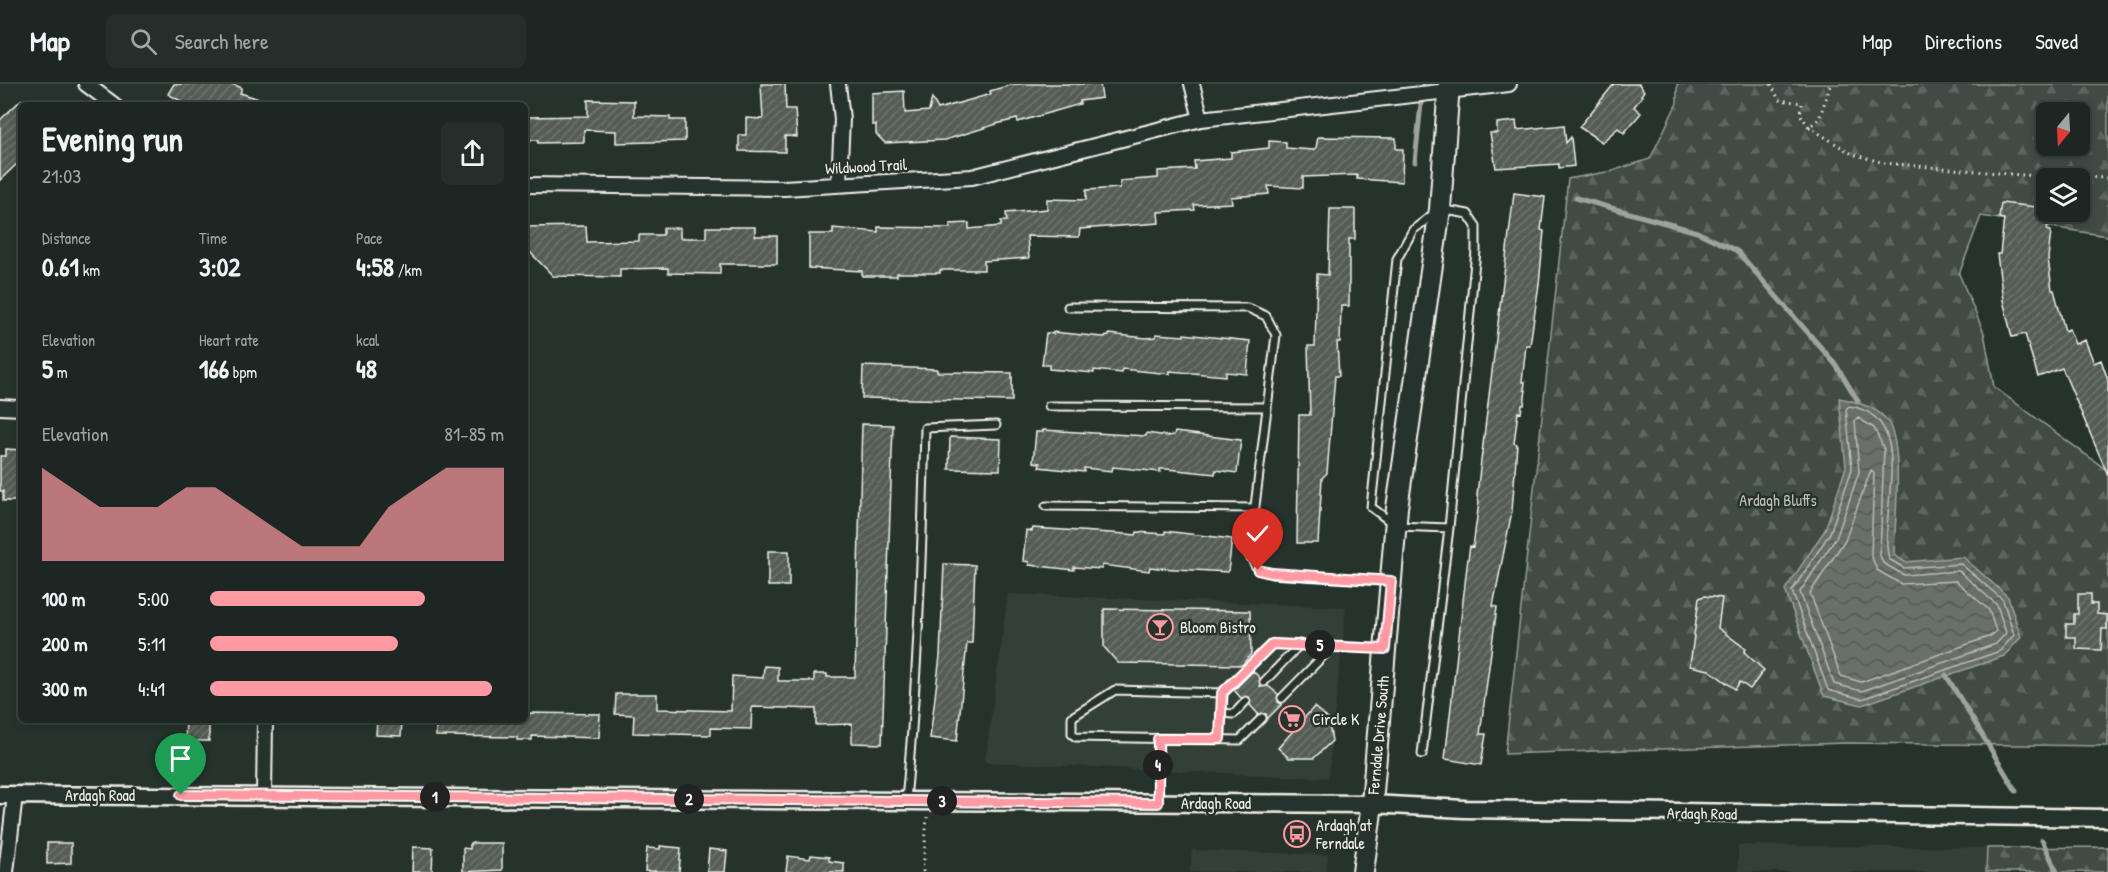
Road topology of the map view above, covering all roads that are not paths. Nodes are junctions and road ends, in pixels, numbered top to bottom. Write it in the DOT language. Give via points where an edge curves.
graph roads {
  1 [pos="86,84"];
  2 [pos="838,84"];
  3 [pos="1192,84"];
  4 [pos="1509,84"];
  5 [pos="1449,88"];
  6 [pos="110,102"];
  7 [pos="1201,119"];
  8 [pos="839,183"];
  9 [pos="528,184"];
  10 [pos="1440,209"];
  11 [pos="1068,307"];
  12 [pos="1049,406"];
  13 [pos="0,407"];
  14 [pos="1267,407"];
  15 [pos="18,408"];
  16 [pos="996,425"];
  17 [pos="1046,506"];
  18 [pos="1255,508"];
  19 [pos="1395,526"];
  20 [pos="1449,528"];
  21 [pos="1391,581"];
  22 [pos="1300,644"];
  23 [pos="1333,646"];
  24 [pos="1385,649"];
  25 [pos="1264,682"];
  26 [pos="1222,693"];
  27 [pos="1282,698"];
  28 [pos="1246,701"];
  29 [pos="1221,713"];
  30 [pos="1262,718"];
  31 [pos="265,723"];
  32 [pos="1158,739"];
  33 [pos="1220,739"];
  34 [pos="1422,754"];
  35 [pos="8,795"];
  36 [pos="264,796"];
  37 [pos="906,801"];
  38 [pos="1158,803"];
  39 [pos="1372,804"];
  40 [pos="2108,818"];
  41 [pos="6,872"];
  42 [pos="1363,872"];
  1 -- 6 [label="street"];
  2 -- 8 [label="street" via="842,119"];
  3 -- 7 [label="street"];
  4 -- 5 [label="street, Wildwood Trail"];
  5 -- 7 [label="street, Wildwood Trail"];
  5 -- 10 [label="main road, Ferndale Drive South"];
  7 -- 8 [label="street, Wildwood Trail" via="972,177"];
  8 -- 9 [label="street, Wildwood Trail" via="784,188"];
  10 -- 19 [label="main road, Ferndale Drive South"];
  10 -- 19 [label="lane" via="1413,230 1397,259 1371,507"];
  10 -- 20 [label="lane" via="1468,214 1476,226"];
  11 -- 14 [label="lane" via="1248,308 1266,316 1276,335"];
  12 -- 14 [label="lane"];
  13 -- 15 [label="street"];
  14 -- 18 [label="lane"];
  16 -- 37 [label="lane" via="925,428 922,598"];
  17 -- 18 [label="lane"];
  18 -- 21 [label="lane" via="1249,555 1258,570"];
  19 -- 20 [label="lane"];
  19 -- 21 [label="main road, Ferndale Drive South"];
  20 -- 34 [label="lane"];
  21 -- 24 [label="main road, Ferndale Drive South"];
  22 -- 23 [label="lane"];
  22 -- 25 [label="lane"];
  22 -- 26 [label="lane" via="1272,644"];
  23 -- 24 [label="lane"];
  23 -- 27 [label="lane"];
  24 -- 39 [label="main road, Ferndale Drive South"];
  26 -- 29 [label="lane"];
  26 -- 32 [label="lane" via="1115,690 1072,717 1072,734 1076,737"];
  28 -- 29 [label="lane" via="1234,714"];
  29 -- 33 [label="lane"];
  30 -- 33 [label="lane" via="1240,740"];
  31 -- 36 [label="street"];
  32 -- 33 [label="lane"];
  32 -- 38 [label="lane"];
  35 -- 36 [label="street, Ardagh Road"];
  35 -- 41 [label="street"];
  36 -- 37 [label="street, Ardagh Road"];
  37 -- 38 [label="street, Ardagh Road"];
  38 -- 39 [label="street, Ardagh Road"];
  39 -- 40 [label="street, Ardagh Road" via="1452,809"];
  39 -- 42 [label="main road, Ferndale Drive South"];
}
